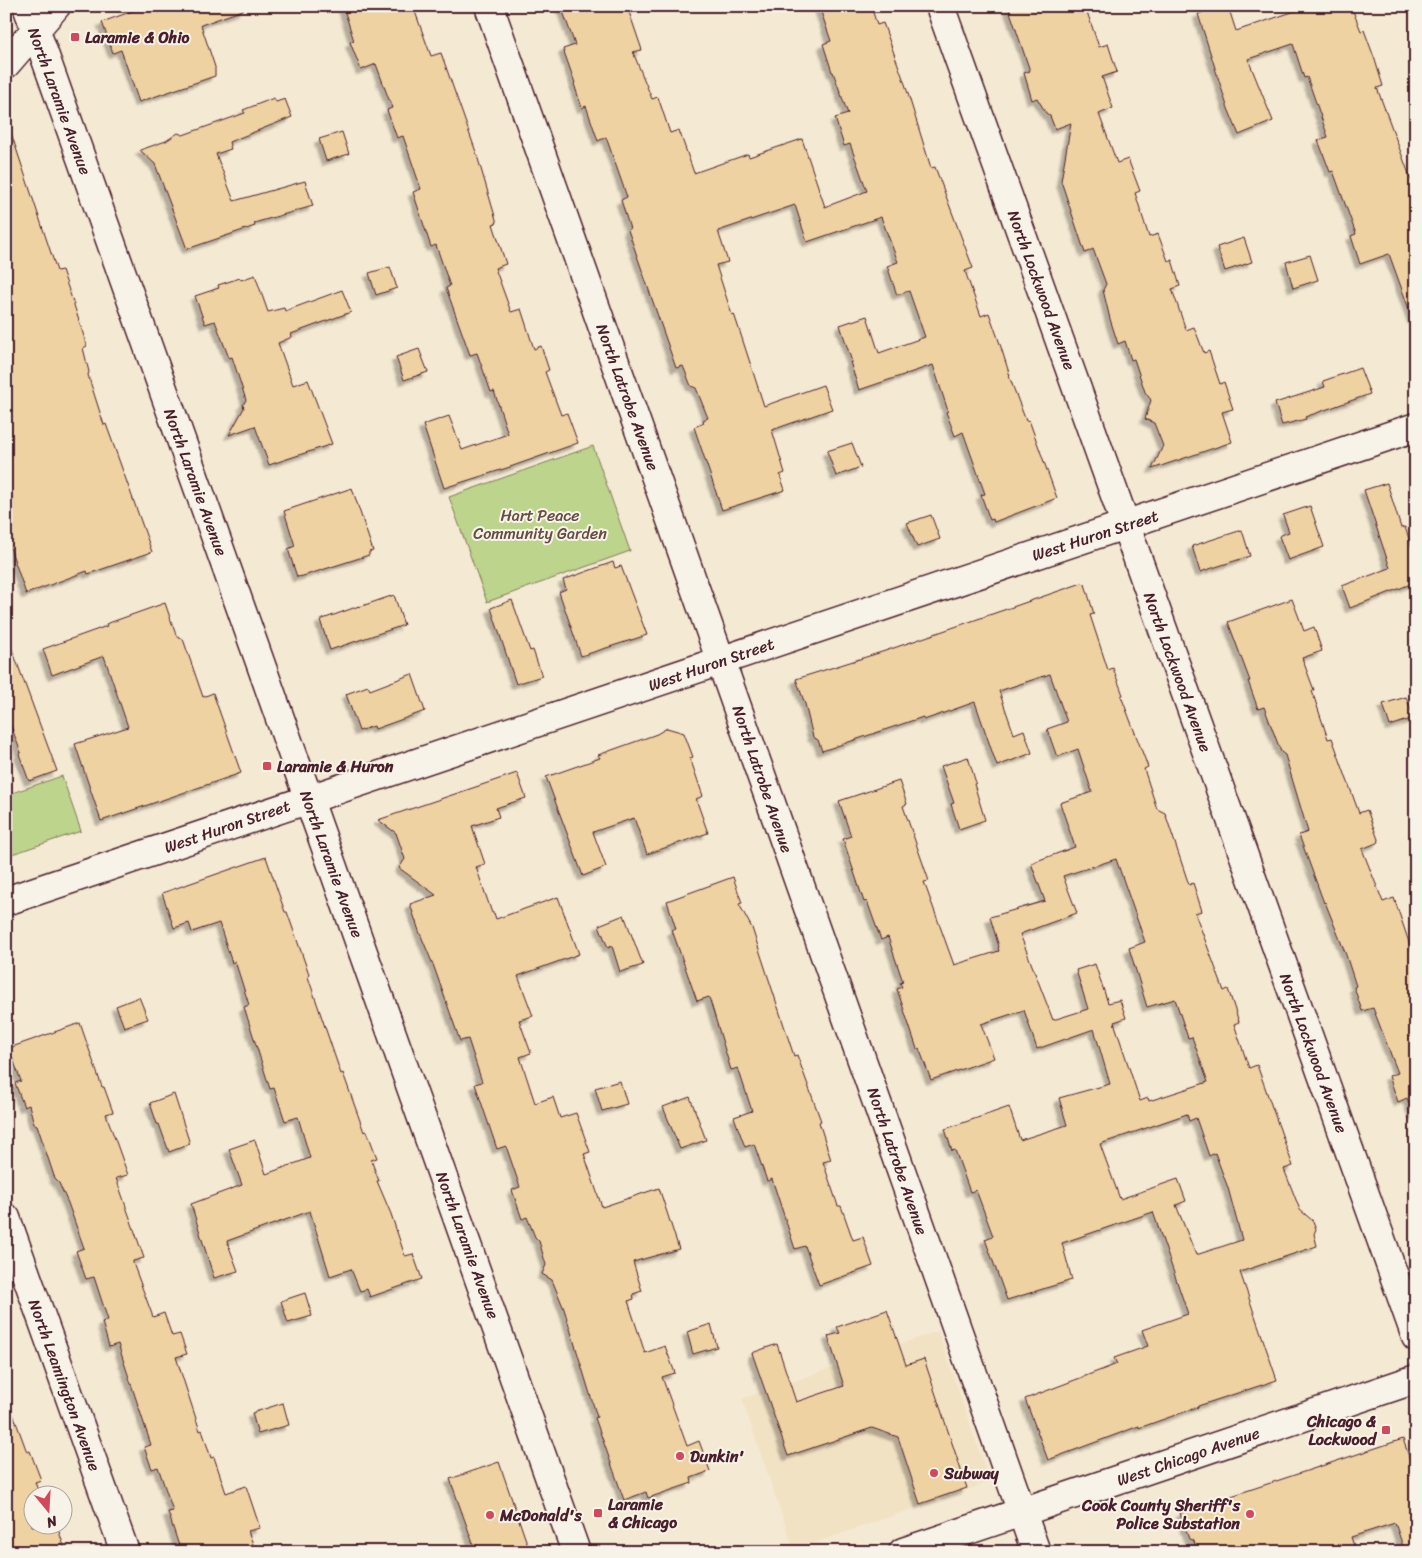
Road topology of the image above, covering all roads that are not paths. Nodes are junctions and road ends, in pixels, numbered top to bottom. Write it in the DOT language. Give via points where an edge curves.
graph roads {
  1 [pos="56,6"];
  2 [pos="489,6"];
  3 [pos="940,6"];
  4 [pos="31,18"];
  5 [pos="6,64"];
  6 [pos="1416,427"];
  7 [pos="1126,524"];
  8 [pos="721,660"];
  9 [pos="309,799"];
  10 [pos="6,901"];
  11 [pos="6,1218"];
  12 [pos="1416,1337"];
  13 [pos="1416,1379"];
  14 [pos="1023,1511"];
  15 [pos="124,1552"];
  16 [pos="576,1552"];
  17 [pos="903,1552"];
  18 [pos="1036,1552"];
  1 -- 4 [label="street"];
  2 -- 8 [label="street, North Latrobe Avenue"];
  3 -- 7 [label="street, North Lockwood Avenue"];
  4 -- 5 [label="street"];
  4 -- 9 [label="street, North Laramie Avenue"];
  6 -- 7 [label="street, West Huron Street"];
  7 -- 8 [label="street, West Huron Street"];
  7 -- 12 [label="street, North Lockwood Avenue"];
  8 -- 9 [label="street, West Huron Street"];
  8 -- 14 [label="street, North Latrobe Avenue"];
  9 -- 10 [label="street, West Huron Street"];
  9 -- 16 [label="street, North Laramie Avenue"];
  11 -- 15 [label="street, North Leamington Avenue"];
  13 -- 14 [label="street, West Chicago Avenue"];
  14 -- 17 [label="street, West Chicago Avenue"];
  14 -- 18 [label="street, North Latrobe Avenue"];
}
